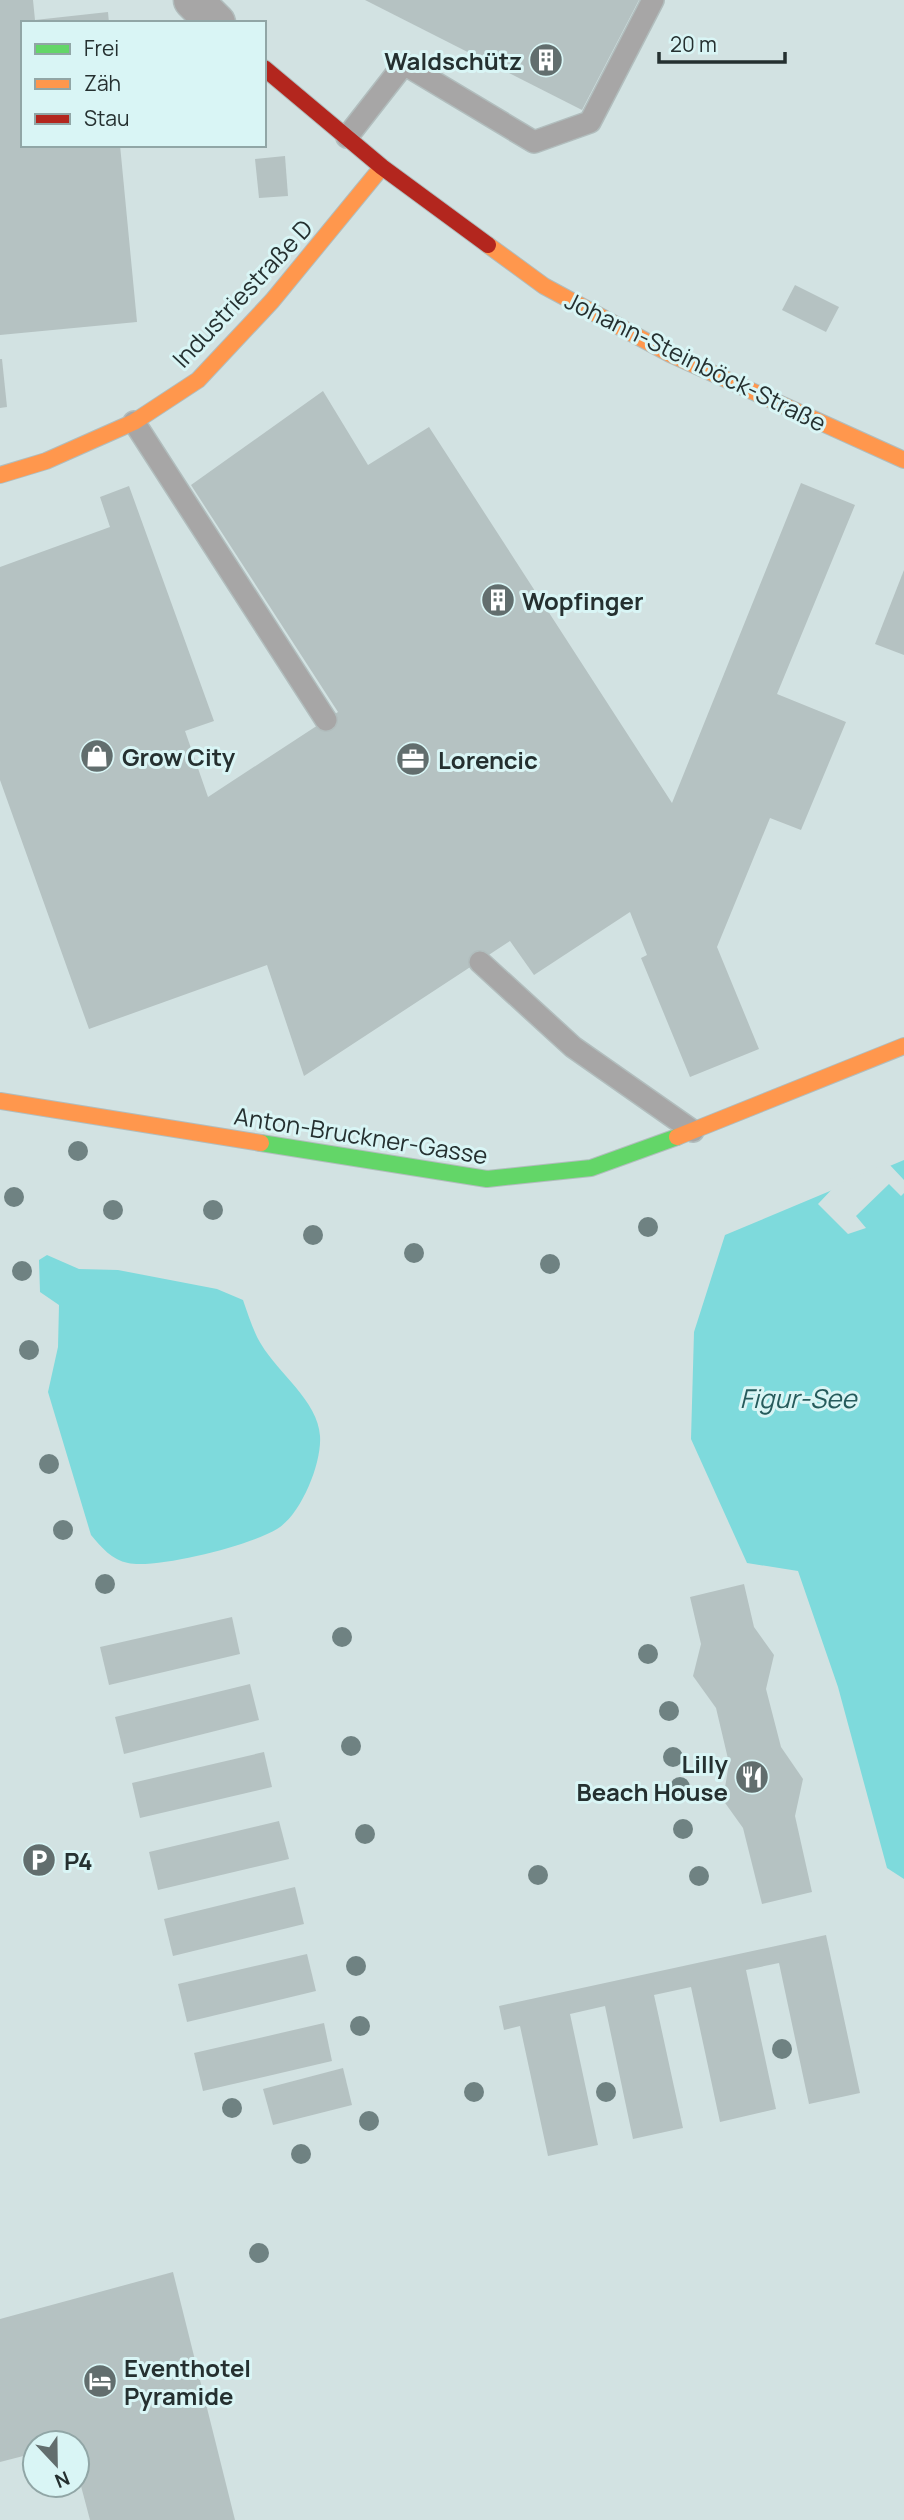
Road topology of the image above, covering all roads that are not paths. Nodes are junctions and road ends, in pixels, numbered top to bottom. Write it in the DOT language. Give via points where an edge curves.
graph roads {
  1 [pos="193,0"];
  2 [pos="653,0"];
  3 [pos="214,21"];
  4 [pos="266,70"];
  5 [pos="347,137"];
  6 [pos="382,167"];
  7 [pos="134,422"];
  8 [pos="904,460"];
  9 [pos="0,475"];
  10 [pos="326,720"];
  11 [pos="480,962"];
  12 [pos="904,1046"];
  13 [pos="0,1101"];
  14 [pos="693,1130"];
  1 -- 3 [label="street"];
  2 -- 5 [label="lane" via="590,122 534,142 404,64"];
  4 -- 5 [label="street, Johann-Steinböck-Straße"];
  5 -- 6 [label="street, Johann-Steinböck-Straße"];
  6 -- 7 [label="street, Industriestraße D" via="272,301 198,380"];
  6 -- 8 [label="street, Johann-Steinböck-Straße" via="544,286 670,354"];
  7 -- 9 [label="street, Industriestraße D" via="46,461"];
  7 -- 10 [label="lane"];
  11 -- 14 [label="lane" via="573,1047"];
  12 -- 14 [label="street, Anton-Bruckner-Gasse"];
  13 -- 14 [label="street, Anton-Bruckner-Gasse" via="487,1179 591,1168"];
}
